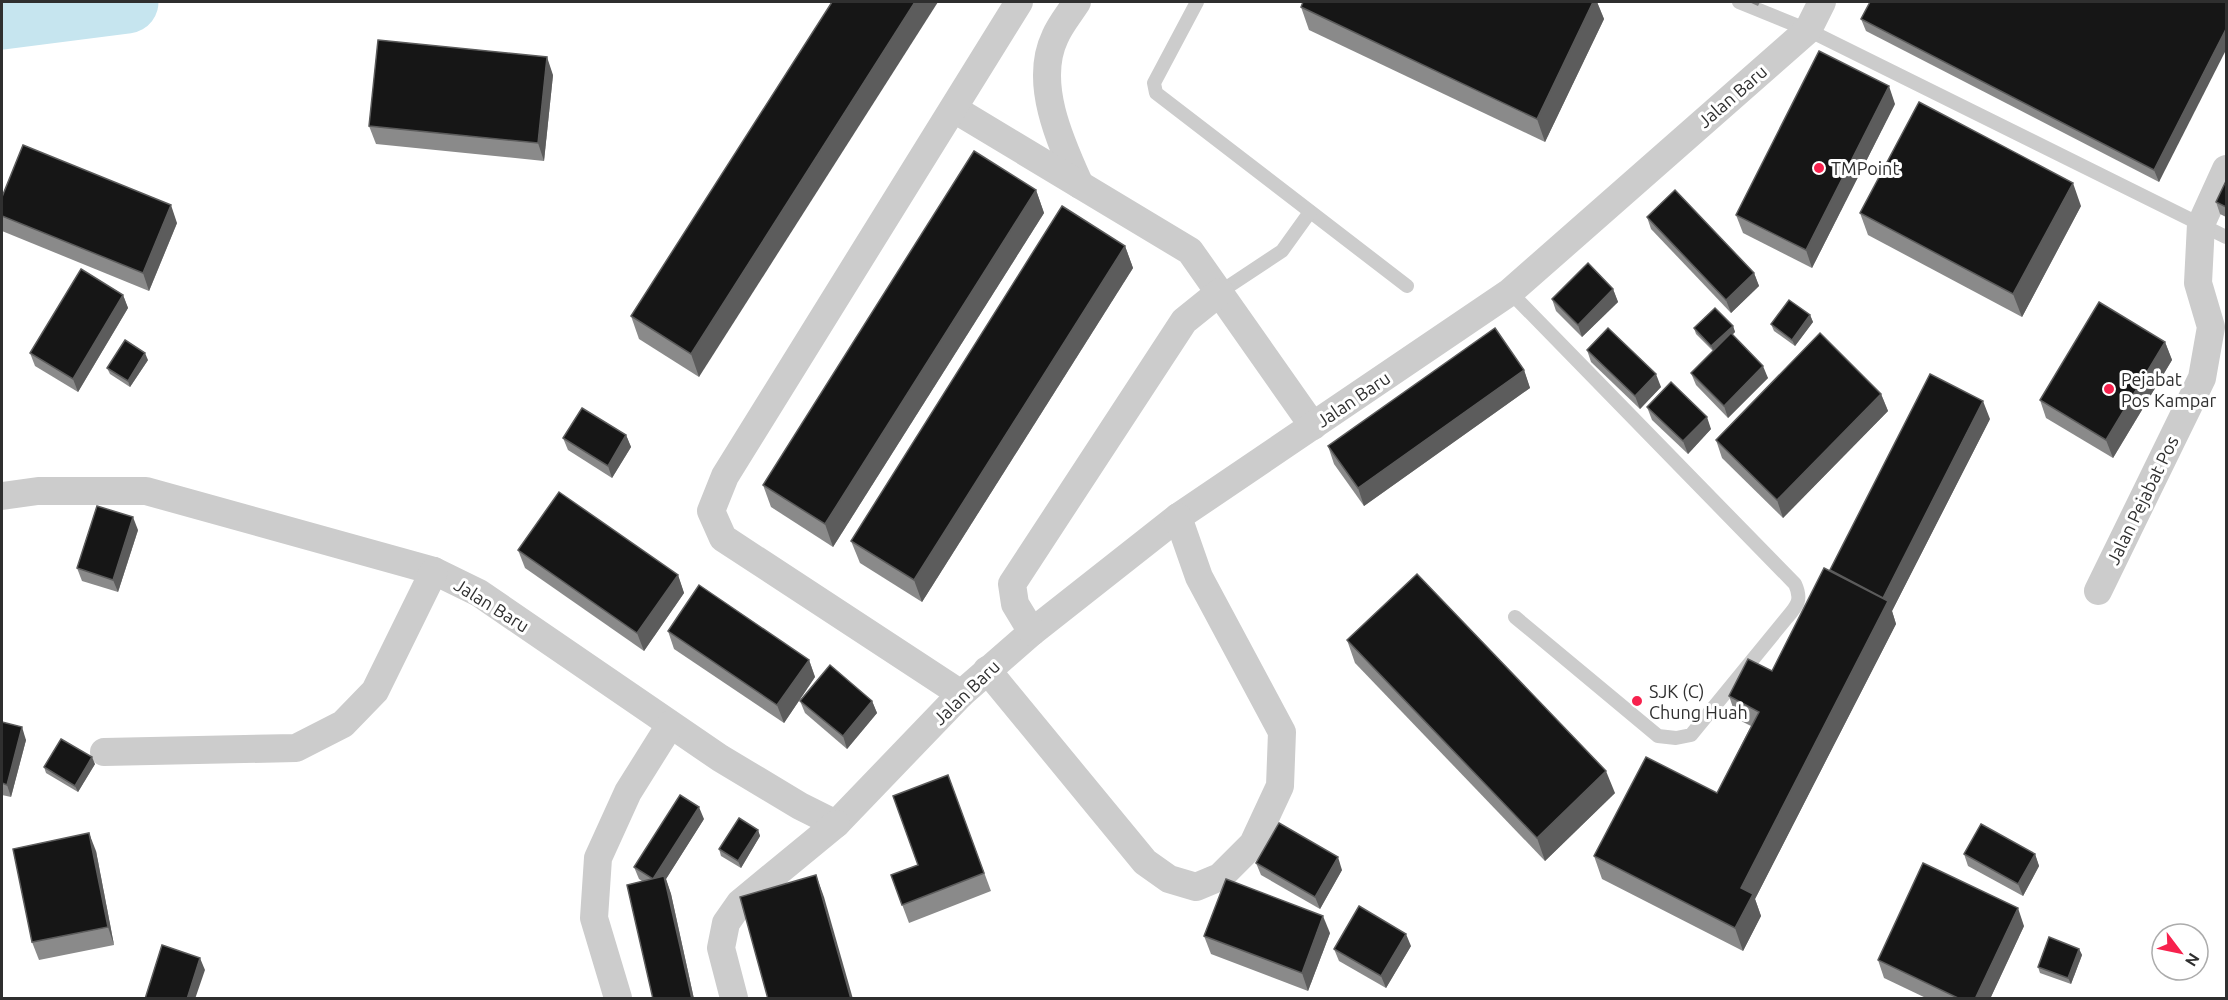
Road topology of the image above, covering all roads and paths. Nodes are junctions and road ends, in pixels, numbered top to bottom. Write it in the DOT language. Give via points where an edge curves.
graph roads {
  1 [pos="1019,2"];
  2 [pos="1077,2"];
  3 [pos="1197,2"];
  4 [pos="1739,2"];
  5 [pos="1822,2"];
  6 [pos="1808,30"];
  7 [pos="954,109"];
  8 [pos="2226,169"];
  9 [pos="1080,185"];
  10 [pos="1310,212"];
  11 [pos="2201,224"];
  12 [pos="2226,237"];
  13 [pos="1407,286"];
  14 [pos="1220,292"];
  15 [pos="1510,292"];
  16 [pos="1313,426"];
  17 [pos="2,496"];
  18 [pos="1179,517"];
  19 [pos="434,571"];
  20 [pos="2098,591"];
  21 [pos="1515,617"];
  22 [pos="1032,632"];
  23 [pos="987,670"];
  24 [pos="961,694"];
  25 [pos="670,725"];
  26 [pos="104,752"];
  27 [pos="836,824"];
  28 [pos="618,999"];
  29 [pos="734,999"];
  1 -- 7 [label="street"];
  2 -- 9 [label="street" via="1054,38 1047,67 1058,136"];
  3 -- 10 [label="lane" via="1154,83 1156,93"];
  4 -- 6 [label="lane"];
  5 -- 6 [label="street, Jalan Baru"];
  6 -- 11 [label="lane"];
  6 -- 15 [label="street, Jalan Baru"];
  7 -- 9 [label="street"];
  7 -- 24 [label="street" via="725,476 711,511 723,538"];
  8 -- 11 [label="street, Jalan Pejabat Pos"];
  9 -- 14 [label="street" via="1190,250"];
  10 -- 13 [label="lane"];
  10 -- 14 [label="lane" via="1282,251"];
  11 -- 12 [label="lane"];
  11 -- 20 [label="street, Jalan Pejabat Pos" via="2198,283 2211,327 2202,378"];
  14 -- 16 [label="street"];
  14 -- 22 [label="street" via="1184,321 1012,584 1015,604"];
  15 -- 16 [label="street, Jalan Baru"];
  15 -- 21 [label="lane" via="1795,584 1799,593 1797,605 1691,735 1676,738 1658,735"];
  16 -- 18 [label="street, Jalan Baru"];
  17 -- 19 [label="street, Jalan Baru" via="38,490 146,491"];
  18 -- 22 [label="street, Jalan Baru"];
  18 -- 23 [label="street" via="1199,578 1282,732 1280,786 1253,844 1220,877 1196,887 1169,879 1145,862"];
  19 -- 25 [label="street, Jalan Baru" via="479,593"];
  19 -- 26 [label="street" via="375,691 343,724 296,748"];
  22 -- 23 [label="street, Jalan Baru"];
  23 -- 24 [label="street, Jalan Baru"];
  24 -- 27 [label="street, Jalan Baru"];
  25 -- 27 [label="street, Jalan Baru"];
  25 -- 28 [label="street" via="628,792 598,858 594,918"];
  27 -- 29 [label="street" via="740,903 726,922 721,948"];
}
